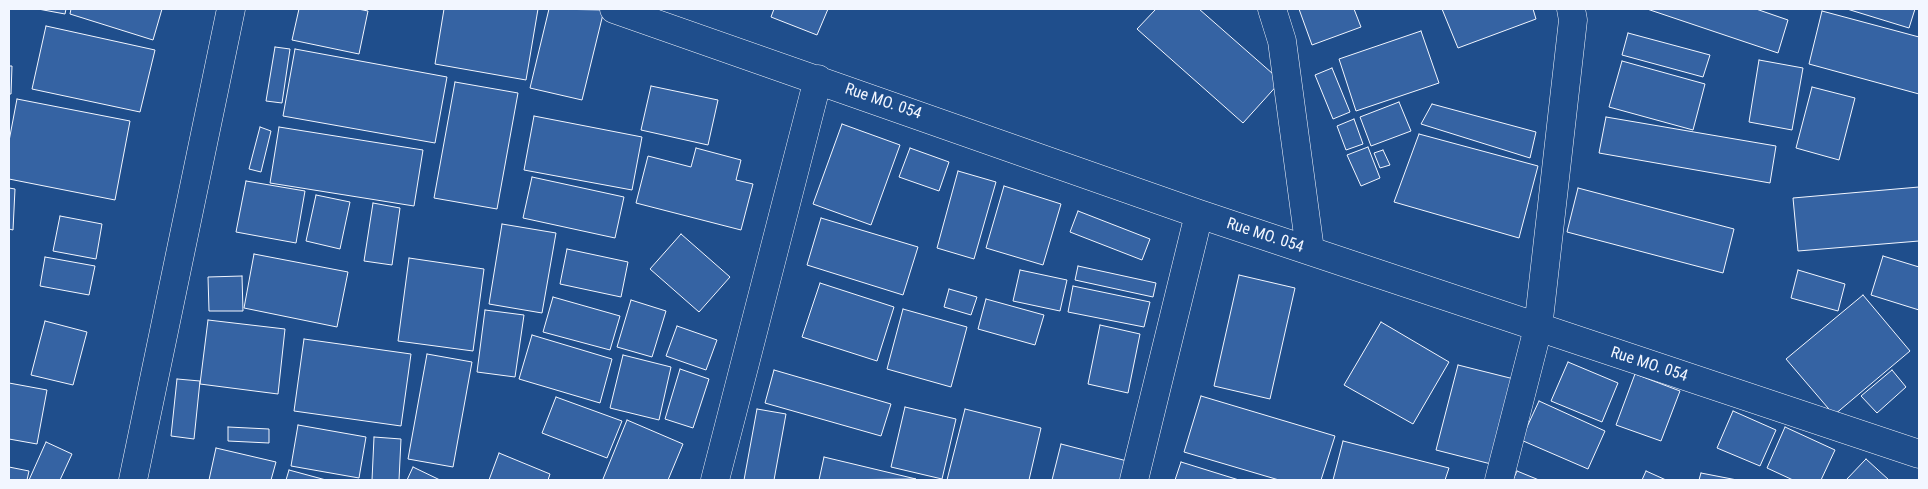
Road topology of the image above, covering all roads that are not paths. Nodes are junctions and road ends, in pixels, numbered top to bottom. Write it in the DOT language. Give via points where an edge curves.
graph roads {
  1 [pos="231,9"];
  2 [pos="614,9"];
  3 [pos="1272,9"];
  4 [pos="1572,9"];
  5 [pos="818,79"];
  6 [pos="1199,214"];
  7 [pos="1310,250"];
  8 [pos="1538,328"];
  9 [pos="1919,454"];
  10 [pos="133,480"];
  11 [pos="715,480"];
  12 [pos="1134,480"];
  13 [pos="1499,480"];
  1 -- 10 [label="street"];
  2 -- 5 [label="street, Rue MO. 054"];
  3 -- 7 [label="street" via="1282,41"];
  4 -- 8 [label="street"];
  5 -- 6 [label="street, Rue MO. 054"];
  5 -- 11 [label="street"];
  6 -- 7 [label="street, Rue MO. 054"];
  6 -- 12 [label="street"];
  7 -- 8 [label="street, Rue MO. 054"];
  8 -- 9 [label="street, Rue MO. 054"];
  8 -- 13 [label="street"];
}
